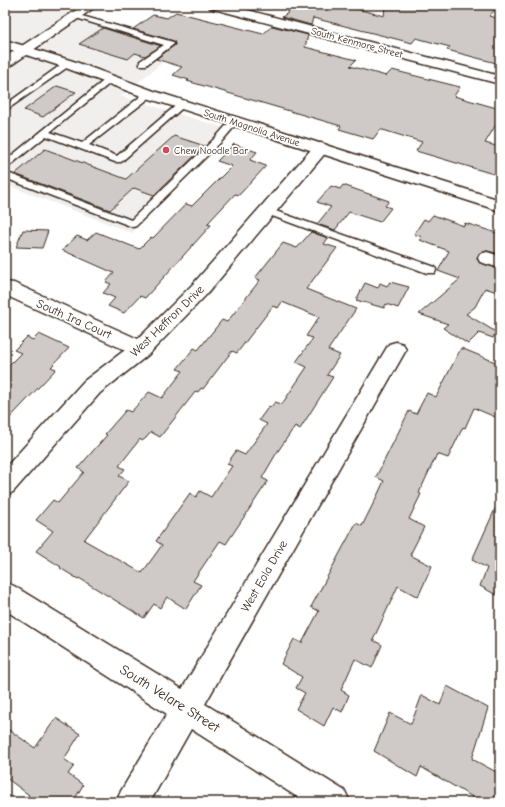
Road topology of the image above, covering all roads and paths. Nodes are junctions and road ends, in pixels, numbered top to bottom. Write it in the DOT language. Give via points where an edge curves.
graph roads {
  1 [pos="92,5"];
  2 [pos="214,5"];
  3 [pos="252,9"];
  4 [pos="75,16"];
  5 [pos="5,44"];
  6 [pos="25,50"];
  7 [pos="5,63"];
  8 [pos="143,63"];
  9 [pos="68,64"];
  10 [pos="110,80"];
  11 [pos="500,80"];
  12 [pos="149,94"];
  13 [pos="183,104"];
  14 [pos="5,109"];
  15 [pos="235,121"];
  16 [pos="44,133"];
  17 [pos="83,146"];
  18 [pos="320,148"];
  19 [pos="5,165"];
  20 [pos="5,175"];
  21 [pos="500,206"];
  22 [pos="267,211"];
  23 [pos="431,270"];
  24 [pos="6,288"];
  25 [pos="141,349"];
  26 [pos="396,350"];
  27 [pos="5,485"];
  28 [pos="5,594"];
  29 [pos="187,709"];
  30 [pos="132,802"];
  31 [pos="334,802"];
  1 -- 4 [label="street"];
  2 -- 3 [label="street, South Kenmore Street"];
  3 -- 11 [label="street, South Kenmore Street"];
  4 -- 6 [label="street"];
  4 -- 8 [label="lane" via="170,44"];
  5 -- 6 [label="street, South Magnolia Avenue"];
  6 -- 7 [label="street"];
  6 -- 9 [label="street, South Magnolia Avenue"];
  9 -- 10 [label="street, South Magnolia Avenue"];
  9 -- 14 [label="lane"];
  10 -- 12 [label="street, South Magnolia Avenue"];
  10 -- 16 [label="lane"];
  12 -- 13 [label="street, South Magnolia Avenue"];
  12 -- 17 [label="lane"];
  13 -- 15 [label="street, South Magnolia Avenue"];
  13 -- 17 [label="lane" via="118,160"];
  15 -- 18 [label="street, South Magnolia Avenue"];
  15 -- 20 [label="lane" via="134,224"];
  16 -- 17 [label="lane"];
  16 -- 19 [label="lane"];
  18 -- 21 [label="street, South Magnolia Avenue"];
  18 -- 22 [label="street, West Heffron Drive"];
  22 -- 23 [label="lane"];
  22 -- 25 [label="street, West Heffron Drive" via="200,289"];
  24 -- 25 [label="street, South Ira Court"];
  25 -- 27 [label="street, West Heffron Drive" via="92,387"];
  26 -- 29 [label="street, West Eola Drive"];
  28 -- 29 [label="street, South Velare Street"];
  29 -- 30 [label="street, West Eola Drive"];
  29 -- 31 [label="street, South Velare Street"];
}
